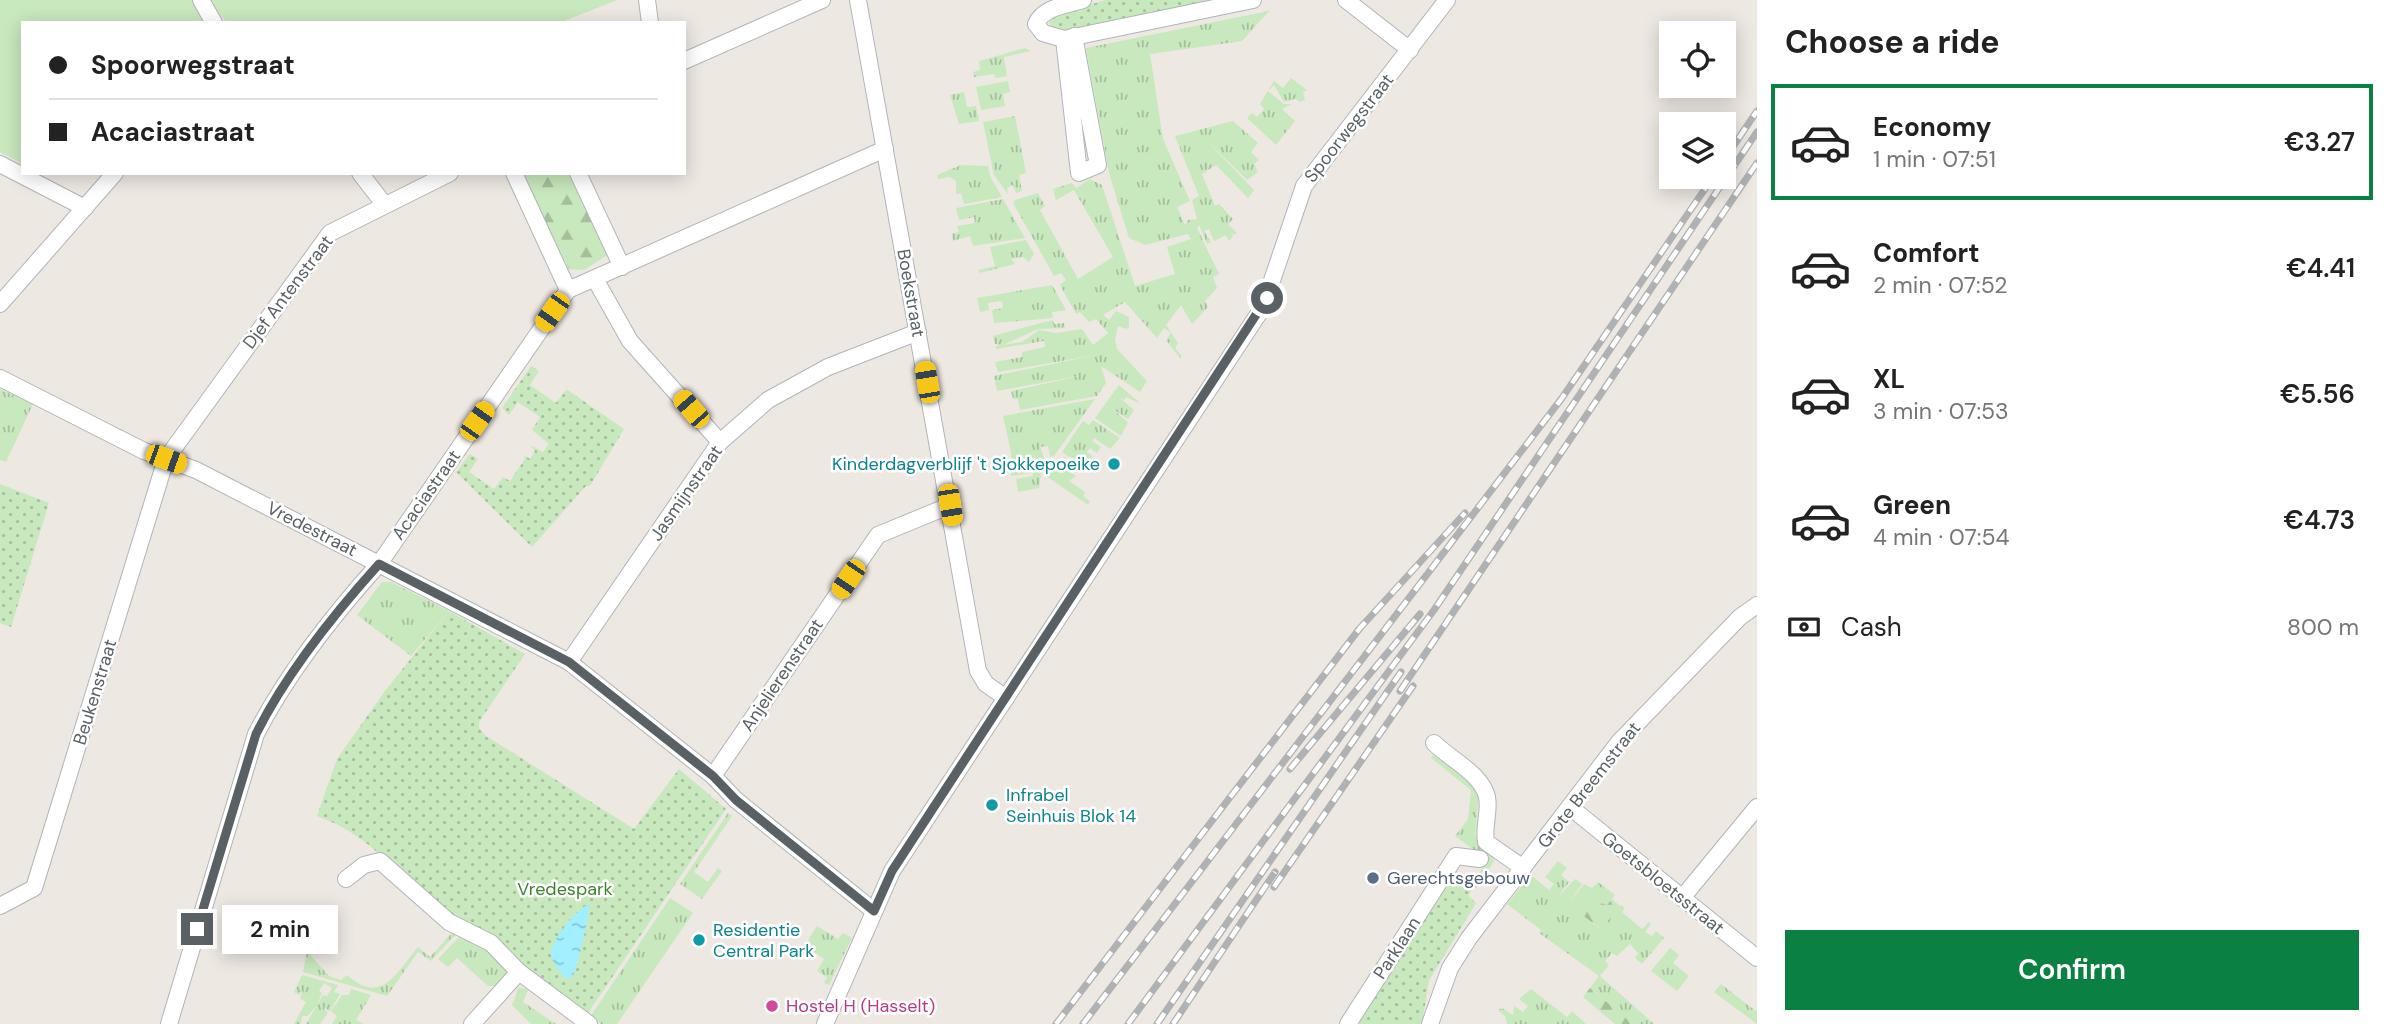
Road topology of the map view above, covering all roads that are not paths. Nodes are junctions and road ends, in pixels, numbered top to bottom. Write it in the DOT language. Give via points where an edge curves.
graph roads {
  1 [pos="201,0"];
  2 [pos="647,0"];
  3 [pos="822,0"];
  4 [pos="858,0"];
  5 [pos="1083,0"];
  6 [pos="1253,0"];
  7 [pos="1346,0"];
  8 [pos="1447,0"];
  9 [pos="213,21"];
  10 [pos="650,21"];
  11 [pos="1069,38"];
  12 [pos="1410,50"];
  13 [pos="686,60"];
  14 [pos="885,149"];
  15 [pos="0,164"];
  16 [pos="21,175"];
  17 [pos="21,175"];
  18 [pos="113,175"];
  19 [pos="362,175"];
  20 [pos="446,175"];
  21 [pos="515,175"];
  22 [pos="579,175"];
  23 [pos="384,204"];
  24 [pos="85,208"];
  25 [pos="622,267"];
  26 [pos="595,279"];
  27 [pos="568,290"];
  28 [pos="0,304"];
  29 [pos="918,332"];
  30 [pos="0,378"];
  31 [pos="720,442"];
  32 [pos="166,459"];
  33 [pos="950,505"];
  34 [pos="379,564"];
  35 [pos="1757,605"];
  36 [pos="569,662"];
  37 [pos="1006,698"];
  38 [pos="1434,743"];
  39 [pos="713,776"];
  40 [pos="1570,807"];
  41 [pos="1757,807"];
  42 [pos="1480,859"];
  43 [pos="1523,868"];
  44 [pos="346,879"];
  45 [pos="1682,898"];
  46 [pos="0,906"];
  47 [pos="874,911"];
  48 [pos="1757,958"];
  49 [pos="519,972"];
  50 [pos="169,1024"];
  51 [pos="472,1024"];
  52 [pos="589,1024"];
  53 [pos="825,1024"];
  54 [pos="1348,1024"];
  55 [pos="1430,1024"];
  1 -- 9 [label="street"];
  2 -- 10 [label="street"];
  3 -- 13 [label="street"];
  4 -- 14 [label="street, Boekstraat"];
  5 -- 11 [label="street" via="1040,16 1036,24 1043,33"];
  6 -- 11 [label="street"];
  7 -- 12 [label="street"];
  8 -- 12 [label="street, Spoorwegstraat"];
  11 -- 11 [label="street" via="1079,173 1098,165"];
  12 -- 37 [label="street, Spoorwegstraat" via="1304,186 1263,307"];
  14 -- 25 [label="street"];
  14 -- 29 [label="street, Boekstraat"];
  15 -- 16 [label="street"];
  17 -- 24 [label="street"];
  18 -- 24 [label="street"];
  19 -- 23 [label="street"];
  20 -- 23 [label="street, Djef Antenstraat"];
  21 -- 27 [label="street"];
  22 -- 25 [label="street"];
  23 -- 32 [label="street, Djef Antenstraat" via="330,233"];
  24 -- 28 [label="street"];
  25 -- 26 [label="street"];
  26 -- 27 [label="street"];
  26 -- 31 [label="street" via="630,341"];
  27 -- 34 [label="street, Acaciastraat"];
  29 -- 31 [label="street, Jasmijnstraat" via="828,367 780,393"];
  29 -- 33 [label="street, Boekstraat"];
  30 -- 32 [label="street, Vredestraat"];
  31 -- 36 [label="street, Jasmijnstraat"];
  32 -- 34 [label="street, Vredestraat"];
  32 -- 46 [label="street, Beukenstraat" via="34,888"];
  33 -- 37 [label="street, Boekstraat" via="978,671 986,684"];
  33 -- 39 [label="street, Anjelierenstraat" via="878,535"];
  34 -- 36 [label="street, Vredestraat"];
  34 -- 50 [label="street, Acaciastraat" via="334,615 256,734"];
  35 -- 40 [label="street, Grote Breemstraat" via="1619,742"];
  36 -- 39 [label="street, Vredestraat"];
  37 -- 47 [label="street, Spoorwegstraat" via="892,871"];
  38 -- 43 [label="street" via="1481,782 1487,797 1486,842"];
  39 -- 47 [label="street, Vredestraat" via="736,800"];
  40 -- 43 [label="street, Grote Breemstraat"];
  40 -- 45 [label="street, Goetsbloetsstraat"];
  41 -- 45 [label="street"];
  42 -- 54 [label="street, Parklaan" via="1456,856"];
  43 -- 55 [label="street, Grote Breemstraat" via="1450,968"];
  44 -- 49 [label="street" via="364,865 380,861 449,922 491,943"];
  45 -- 48 [label="street, Goetsbloetsstraat"];
  47 -- 53 [label="street, Spoorwegstraat"];
  49 -- 51 [label="street"];
  49 -- 52 [label="street"];
}
